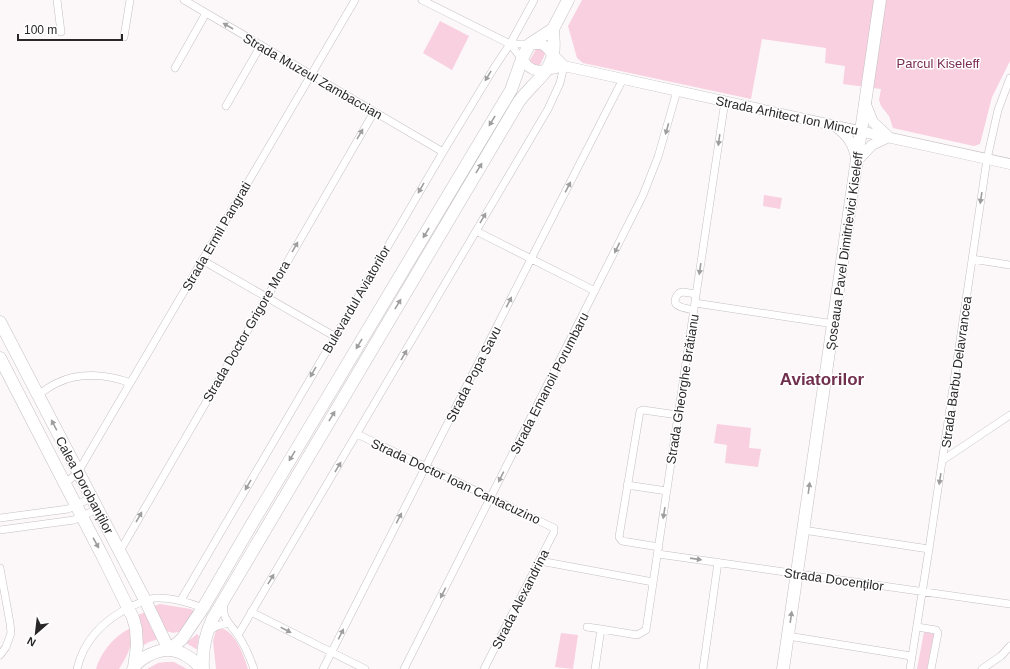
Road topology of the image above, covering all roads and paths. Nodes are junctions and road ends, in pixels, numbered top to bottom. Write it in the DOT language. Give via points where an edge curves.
graph roads {
  1 [pos="57,0"];
  2 [pos="130,0"];
  3 [pos="184,0"];
  4 [pos="355,0"];
  5 [pos="422,0"];
  6 [pos="534,0"];
  7 [pos="568,0"];
  8 [pos="880,0"];
  9 [pos="206,13"];
  10 [pos="553,29"];
  11 [pos="60,32"];
  12 [pos="124,37"];
  13 [pos="510,44"];
  14 [pos="530,44"];
  15 [pos="261,45"];
  16 [pos="554,54"];
  17 [pos="522,59"];
  18 [pos="564,66"];
  19 [pos="175,68"];
  20 [pos="546,70"];
  21 [pos="310,74"];
  22 [pos="1010,78"];
  23 [pos="623,79"];
  24 [pos="677,91"];
  25 [pos="725,101"];
  26 [pos="865,102"];
  27 [pos="226,106"];
  28 [pos="374,112"];
  29 [pos="834,125"];
  30 [pos="861,131"];
  31 [pos="889,137"];
  32 [pos="442,152"];
  33 [pos="987,159"];
  34 [pos="857,161"];
  35 [pos="1010,164"];
  36 [pos="476,231"];
  37 [pos="531,259"];
  38 [pos="972,259"];
  39 [pos="202,260"];
  40 [pos="1010,265"];
  41 [pos="596,291"];
  42 [pos="696,294"];
  43 [pos="266,297"];
  44 [pos="695,306"];
  45 [pos="0,323"];
  46 [pos="834,324"];
  47 [pos="3,336"];
  48 [pos="334,336"];
  49 [pos="0,358"];
  50 [pos="130,383"];
  51 [pos="38,395"];
  52 [pos="678,415"];
  53 [pos="1010,416"];
  54 [pos="357,434"];
  55 [pos="943,460"];
  56 [pos="426,467"];
  57 [pos="78,472"];
  58 [pos="64,484"];
  59 [pos="627,485"];
  60 [pos="667,491"];
  61 [pos="490,497"];
  62 [pos="92,498"];
  63 [pos="76,506"];
  64 [pos="97,509"];
  65 [pos="82,517"];
  66 [pos="0,518"];
  67 [pos="554,528"];
  68 [pos="0,530"];
  69 [pos="803,530"];
  70 [pos="929,549"];
  71 [pos="658,550"];
  72 [pos="120,551"];
  73 [pos="540,561"];
  74 [pos="718,562"];
  75 [pos="0,568"];
  76 [pos="797,574"];
  77 [pos="653,582"];
  78 [pos="922,592"];
  79 [pos="227,594"];
  80 [pos="145,600"];
  81 [pos="180,600"];
  82 [pos="1010,604"];
  83 [pos="128,608"];
  84 [pos="204,608"];
  85 [pos="252,612"];
  86 [pos="228,623"];
  87 [pos="587,627"];
  88 [pos="917,627"];
  89 [pos="601,629"];
  90 [pos="238,635"];
  91 [pos="206,636"];
  92 [pos="788,636"];
  93 [pos="1010,646"];
  94 [pos="168,650"];
  95 [pos="332,653"];
  96 [pos="0,655"];
  97 [pos="912,656"];
  98 [pos="133,668"];
  99 [pos="77,669"];
  100 [pos="202,669"];
  101 [pos="254,669"];
  102 [pos="324,669"];
  103 [pos="364,669"];
  104 [pos="404,669"];
  105 [pos="484,669"];
  106 [pos="596,669"];
  107 [pos="703,669"];
  108 [pos="783,669"];
  109 [pos="910,669"];
  110 [pos="932,669"];
  111 [pos="982,669"];
  1 -- 11 [label="street"];
  2 -- 12 [label="street"];
  3 -- 9 [label="street, Strada Muzeul Zambaccian"];
  4 -- 21 [label="street, Strada Ermil Pangrati"];
  5 -- 13 [label="street"];
  6 -- 13 [label="street, Bulevardul Aviatorilor"];
  7 -- 10 [label="main road"];
  8 -- 26 [label="main road, Șoseaua Pavel Dimitrievici Kiseleff"];
  15 -- 9 [label="street, Strada Muzeul Zambaccian, one-way"];
  9 -- 19 [label="street"];
  10 -- 14 [label="main road"];
  10 -- 16 [label="main road"];
  13 -- 14 [label="street"];
  13 -- 17 [label="street"];
  13 -- 32 [label="street, Bulevardul Aviatorilor, one-way"];
  14 -- 16 [label="main road" via="541,44"];
  14 -- 17 [label="main road"];
  15 -- 21 [label="street, Strada Muzeul Zambaccian"];
  15 -- 27 [label="street"];
  16 -- 18 [label="main road"];
  16 -- 20 [label="main road"];
  17 -- 20 [label="main road, Strada Arhitect Ion Mincu" via="532,70"];
  17 -- 84 [label="main road, Bulevardul Aviatorilor, one-way" via="512,87"];
  18 -- 20 [label="main road, Strada Arhitect Ion Mincu"];
  18 -- 23 [label="main road, Strada Arhitect Ion Mincu"];
  36 -- 18 [label="street, one-way" via="548,108 560,83"];
  79 -- 20 [label="main road, one-way" via="518,103"];
  21 -- 28 [label="street, Strada Muzeul Zambaccian"];
  21 -- 39 [label="street, Strada Ermil Pangrati"];
  22 -- 33 [label="street, Strada Barbu Delavrancea" via="999,106"];
  23 -- 24 [label="main road, Strada Arhitect Ion Mincu"];
  37 -- 23 [label="street, Strada Popa Savu, one-way"];
  24 -- 25 [label="main road, Strada Arhitect Ion Mincu"];
  24 -- 41 [label="street, Strada Emanoil Porumbaru, one-way" via="651,176"];
  25 -- 29 [label="main road, Strada Arhitect Ion Mincu"];
  25 -- 42 [label="street, Strada Gheorghe Brătianu, one-way"];
  26 -- 30 [label="main road, Șoseaua Pavel Dimitrievici Kiseleff"];
  26 -- 31 [label="main road" via="873,122"];
  28 -- 32 [label="street, Strada Muzeul Zambaccian"];
  43 -- 28 [label="street, Strada Doctor Grigore Mora, one-way"];
  29 -- 30 [label="main road, Strada Arhitect Ion Mincu"];
  29 -- 34 [label="main road" via="850,141"];
  30 -- 31 [label="main road, Strada Arhitect Ion Mincu"];
  30 -- 34 [label="main road, Șoseaua Pavel Dimitrievici Kiseleff"];
  31 -- 33 [label="main road, Strada Arhitect Ion Mincu"];
  31 -- 34 [label="main road" via="872,146"];
  32 -- 48 [label="street, Bulevardul Aviatorilor, one-way"];
  33 -- 35 [label="main road, Strada Arhitect Ion Mincu"];
  33 -- 38 [label="street, Strada Barbu Delavrancea, one-way"];
  34 -- 46 [label="main road, Șoseaua Pavel Dimitrievici Kiseleff"];
  36 -- 37 [label="street"];
  54 -- 36 [label="street, one-way"];
  37 -- 41 [label="street"];
  56 -- 37 [label="street, Strada Popa Savu, one-way"];
  38 -- 40 [label="street"];
  38 -- 55 [label="street, Strada Barbu Delavrancea"];
  39 -- 43 [label="street"];
  39 -- 50 [label="street, Strada Ermil Pangrati"];
  41 -- 61 [label="street, Strada Emanoil Porumbaru, one-way"];
  42 -- 44 [label="street, Strada Gheorghe Brătianu"];
  42 -- 44 [label="street" via="679,293 675,300 679,307"];
  43 -- 48 [label="street"];
  72 -- 43 [label="street, Strada Doctor Grigore Mora, one-way"];
  44 -- 46 [label="street"];
  44 -- 52 [label="street, Strada Gheorghe Brătianu"];
  45 -- 47 [label="main road, Calea Dorobanților"];
  69 -- 46 [label="main road, Șoseaua Pavel Dimitrievici Kiseleff, one-way"];
  47 -- 51 [label="main road, Calea Dorobanților"];
  48 -- 81 [label="street, Bulevardul Aviatorilor, one-way"];
  49 -- 58 [label="main road, Calea Dorobanților"];
  50 -- 51 [label="street" via="117,378 79,376 57,383"];
  50 -- 57 [label="street, Strada Ermil Pangrati"];
  57 -- 51 [label="main road, Calea Dorobanților, one-way"];
  52 -- 59 [label="street" via="640,411"];
  52 -- 60 [label="street, Strada Gheorghe Brătianu"];
  53 -- 55 [label="street"];
  54 -- 56 [label="street, Strada Doctor Ioan Cantacuzino"];
  85 -- 54 [label="street, one-way"];
  55 -- 70 [label="street, Strada Barbu Delavrancea, one-way"];
  56 -- 61 [label="street, Strada Doctor Ioan Cantacuzino"];
  95 -- 56 [label="street, Strada Popa Savu, one-way"];
  57 -- 58 [label="street, Strada Ermil Pangrati"];
  57 -- 62 [label="main road, Calea Dorobanților"];
  58 -- 63 [label="main road, Calea Dorobanților"];
  59 -- 60 [label="street"];
  59 -- 71 [label="street, Strada Docenților" via="619,539"];
  60 -- 71 [label="street, Strada Gheorghe Brătianu, one-way"];
  61 -- 67 [label="street, Strada Doctor Ioan Cantacuzino"];
  61 -- 104 [label="street, Strada Emanoil Porumbaru, one-way"];
  62 -- 63 [label="street"];
  62 -- 64 [label="main road, Calea Dorobanților"];
  63 -- 65 [label="main road, Calea Dorobanților"];
  63 -- 66 [label="street"];
  64 -- 65 [label="street"];
  64 -- 72 [label="main road, Calea Dorobanților"];
  65 -- 68 [label="street"];
  65 -- 83 [label="main road, Calea Dorobanților, one-way" via="104,556"];
  67 -- 73 [label="street, Strada Alexandrina"];
  69 -- 70 [label="street"];
  69 -- 76 [label="main road, Șoseaua Pavel Dimitrievici Kiseleff"];
  70 -- 78 [label="street, Strada Barbu Delavrancea"];
  71 -- 74 [label="street, Strada Docenților, one-way"];
  71 -- 77 [label="street, Strada Gheorghe Brătianu"];
  72 -- 80 [label="main road, Calea Dorobanților"];
  73 -- 77 [label="street"];
  73 -- 105 [label="street, Strada Alexandrina"];
  74 -- 76 [label="street, Strada Docenților"];
  74 -- 107 [label="street"];
  75 -- 96 [label="street" via="11,633"];
  76 -- 78 [label="street, Strada Docenților"];
  92 -- 76 [label="main road, Șoseaua Pavel Dimitrievici Kiseleff, one-way"];
  77 -- 89 [label="street, Strada Gheorghe Brătianu" via="646,630 637,635"];
  78 -- 82 [label="street, Strada Docenților"];
  78 -- 88 [label="street, Strada Barbu Delavrancea"];
  79 -- 86 [label="street" via="223,611"];
  79 -- 91 [label="main road"];
  80 -- 81 [label="street"];
  80 -- 83 [label="street"];
  80 -- 94 [label="main road, Calea Dorobanților"];
  81 -- 84 [label="street"];
  83 -- 98 [label="main road, Calea Dorobanților" via="135,623 137,646"];
  83 -- 99 [label="street" via="97,630 83,652"];
  84 -- 94 [label="main road, Bulevardul Aviatorilor" via="182,639"];
  85 -- 90 [label="street"];
  85 -- 95 [label="street, one-way"];
  86 -- 90 [label="street"];
  86 -- 91 [label="street" via="213,627"];
  87 -- 89 [label="street, Strada Gheorghe Brătianu"];
  88 -- 97 [label="street, Strada Barbu Delavrancea"];
  88 -- 110 [label="street" via="938,632"];
  89 -- 106 [label="street"];
  90 -- 101 [label="street"];
  91 -- 100 [label="main road"];
  92 -- 97 [label="street"];
  92 -- 108 [label="main road, Șoseaua Pavel Dimitrievici Kiseleff"];
  93 -- 111 [label="street" via="1001,656"];
  94 -- 98 [label="main road" via="145,657"];
  94 -- 100 [label="main road" via="180,652"];
  95 -- 102 [label="street, Strada Popa Savu"];
  95 -- 103 [label="street"];
  97 -- 109 [label="street, Strada Barbu Delavrancea"];
}
